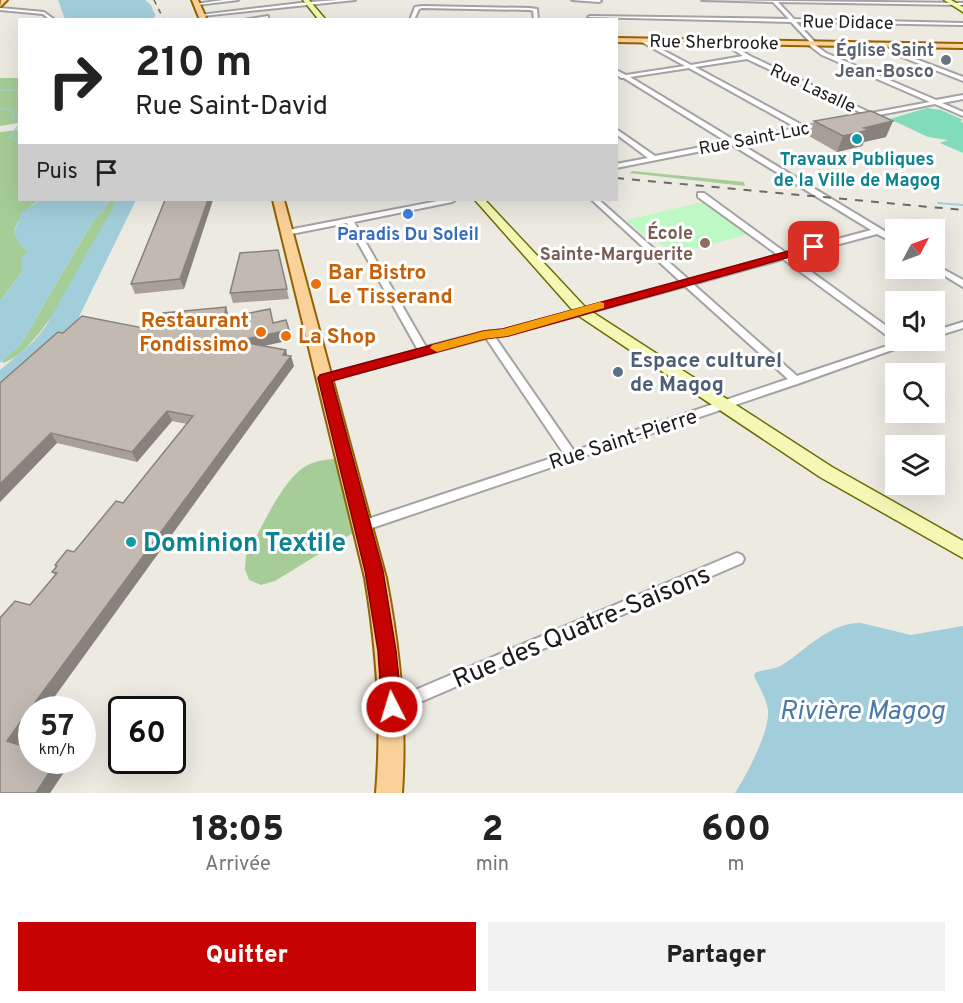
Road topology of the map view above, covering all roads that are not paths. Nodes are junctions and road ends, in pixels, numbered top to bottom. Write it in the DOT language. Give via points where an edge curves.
graph roads {
  1 [pos="4,0"];
  2 [pos="236,0"];
  3 [pos="353,0"];
  4 [pos="447,0"];
  5 [pos="574,0"];
  6 [pos="704,0"];
  7 [pos="947,0"];
  8 [pos="599,1"];
  9 [pos="774,1"];
  10 [pos="196,2"];
  11 [pos="308,2"];
  12 [pos="954,4"];
  13 [pos="963,4"];
  14 [pos="0,7"];
  15 [pos="444,7"];
  16 [pos="963,10"];
  17 [pos="203,17"];
  18 [pos="267,17"];
  19 [pos="50,18"];
  20 [pos="260,18"];
  21 [pos="321,18"];
  22 [pos="413,18"];
  23 [pos="536,18"];
  24 [pos="590,18"];
  25 [pos="618,19"];
  26 [pos="792,21"];
  27 [pos="963,24"];
  28 [pos="618,40"];
  29 [pos="642,40"];
  30 [pos="724,42"];
  31 [pos="812,44"];
  32 [pos="879,46"];
  33 [pos="963,47"];
  34 [pos="748,57"];
  35 [pos="688,66"];
  36 [pos="618,72"];
  37 [pos="626,77"];
  38 [pos="618,78"];
  39 [pos="963,79"];
  40 [pos="963,97"];
  41 [pos="935,102"];
  42 [pos="963,114"];
  43 [pos="872,115"];
  44 [pos="851,119"];
  45 [pos="830,123"];
  46 [pos="804,129"];
  47 [pos="618,132"];
  48 [pos="732,143"];
  49 [pos="654,159"];
  50 [pos="618,166"];
  51 [pos="701,195"];
  52 [pos="278,201"];
  53 [pos="400,201"];
  54 [pos="447,201"];
  55 [pos="481,201"];
  56 [pos="596,201"];
  57 [pos="410,208"];
  58 [pos="349,220"];
  59 [pos="877,231"];
  60 [pos="286,233"];
  61 [pos="885,236"];
  62 [pos="783,255"];
  63 [pos="945,273"];
  64 [pos="687,281"];
  65 [pos="963,284"];
  66 [pos="581,312"];
  67 [pos="963,325"];
  68 [pos="885,330"];
  69 [pos="945,331"];
  70 [pos="489,335"];
  71 [pos="885,347"];
  72 [pos="424,352"];
  73 [pos="325,378"];
  74 [pos="796,381"];
  75 [pos="723,406"];
  76 [pos="571,456"];
  77 [pos="363,526"];
  78 [pos="963,550"];
  79 [pos="737,560"];
  80 [pos="392,707"];
  81 [pos="389,793"];
  1 -- 14 [label="main road"];
  2 -- 10 [label="street"];
  3 -- 11 [label="street"];
  4 -- 15 [label="street"];
  5 -- 8 [label="street"];
  6 -- 9 [label="street"];
  7 -- 12 [label="street"];
  8 -- 24 [label="street"];
  9 -- 12 [label="street"];
  9 -- 26 [label="street"];
  10 -- 17 [label="main road"];
  11 -- 17 [label="street"];
  11 -- 21 [label="street"];
  12 -- 13 [label="street"];
  12 -- 16 [label="street"];
  14 -- 19 [label="street" via="44,13"];
  15 -- 22 [label="street" via="418,8"];
  15 -- 23 [label="street" via="533,9"];
  18 -- 20 [label="street"];
  25 -- 26 [label="street, Rue Didace"];
  26 -- 27 [label="street, Rue Didace"];
  26 -- 31 [label="street"];
  28 -- 29 [label="main road, Rue Sherbrooke"];
  29 -- 30 [label="main road, Rue Sherbrooke"];
  29 -- 35 [label="street"];
  30 -- 31 [label="main road, Rue Sherbrooke"];
  30 -- 34 [label="street, Rue Lasalle"];
  31 -- 32 [label="main road, Rue Sherbrooke"];
  31 -- 41 [label="street" via="826,55"];
  32 -- 33 [label="main road, Rue Sherbrooke"];
  32 -- 39 [label="street"];
  34 -- 35 [label="street"];
  34 -- 43 [label="street, Rue Lasalle"];
  35 -- 37 [label="street"];
  35 -- 46 [label="street"];
  36 -- 37 [label="street"];
  37 -- 38 [label="street"];
  37 -- 48 [label="street"];
  40 -- 41 [label="street"];
  41 -- 42 [label="street"];
  41 -- 43 [label="street"];
  43 -- 44 [label="street"];
  45 -- 46 [label="street, Rue Saint-Luc"];
  46 -- 48 [label="street, Rue Saint-Luc"];
  47 -- 49 [label="street"];
  48 -- 49 [label="street, Rue Saint-Luc"];
  48 -- 59 [label="street"];
  49 -- 50 [label="street, Rue Saint-Luc"];
  51 -- 62 [label="street"];
  52 -- 60 [label="main road"];
  53 -- 57 [label="street"];
  54 -- 57 [label="street"];
  55 -- 66 [label="street"];
  56 -- 64 [label="street"];
  57 -- 58 [label="street"];
  58 -- 60 [label="street"];
  58 -- 72 [label="street"];
  59 -- 61 [label="street"];
  59 -- 62 [label="street"];
  60 -- 73 [label="main road"];
  62 -- 64 [label="street"];
  62 -- 68 [label="street"];
  63 -- 65 [label="street"];
  64 -- 66 [label="street"];
  64 -- 74 [label="street"];
  66 -- 70 [label="street"];
  66 -- 75 [label="street"];
  67 -- 69 [label="street"];
  70 -- 72 [label="street"];
  70 -- 76 [label="street"];
  71 -- 74 [label="street, Rue Saint-Pierre"];
  72 -- 73 [label="street"];
  73 -- 77 [label="main road"];
  74 -- 75 [label="street, Rue Saint-Pierre"];
  75 -- 76 [label="street, Rue Saint-Pierre"];
  75 -- 78 [label="street" via="851,488"];
  76 -- 77 [label="street, Rue Saint-Pierre"];
  77 -- 80 [label="main road" via="379,596"];
  79 -- 80 [label="street, Rue des Quatre-Saisons"];
  80 -- 81 [label="main road"];
}
